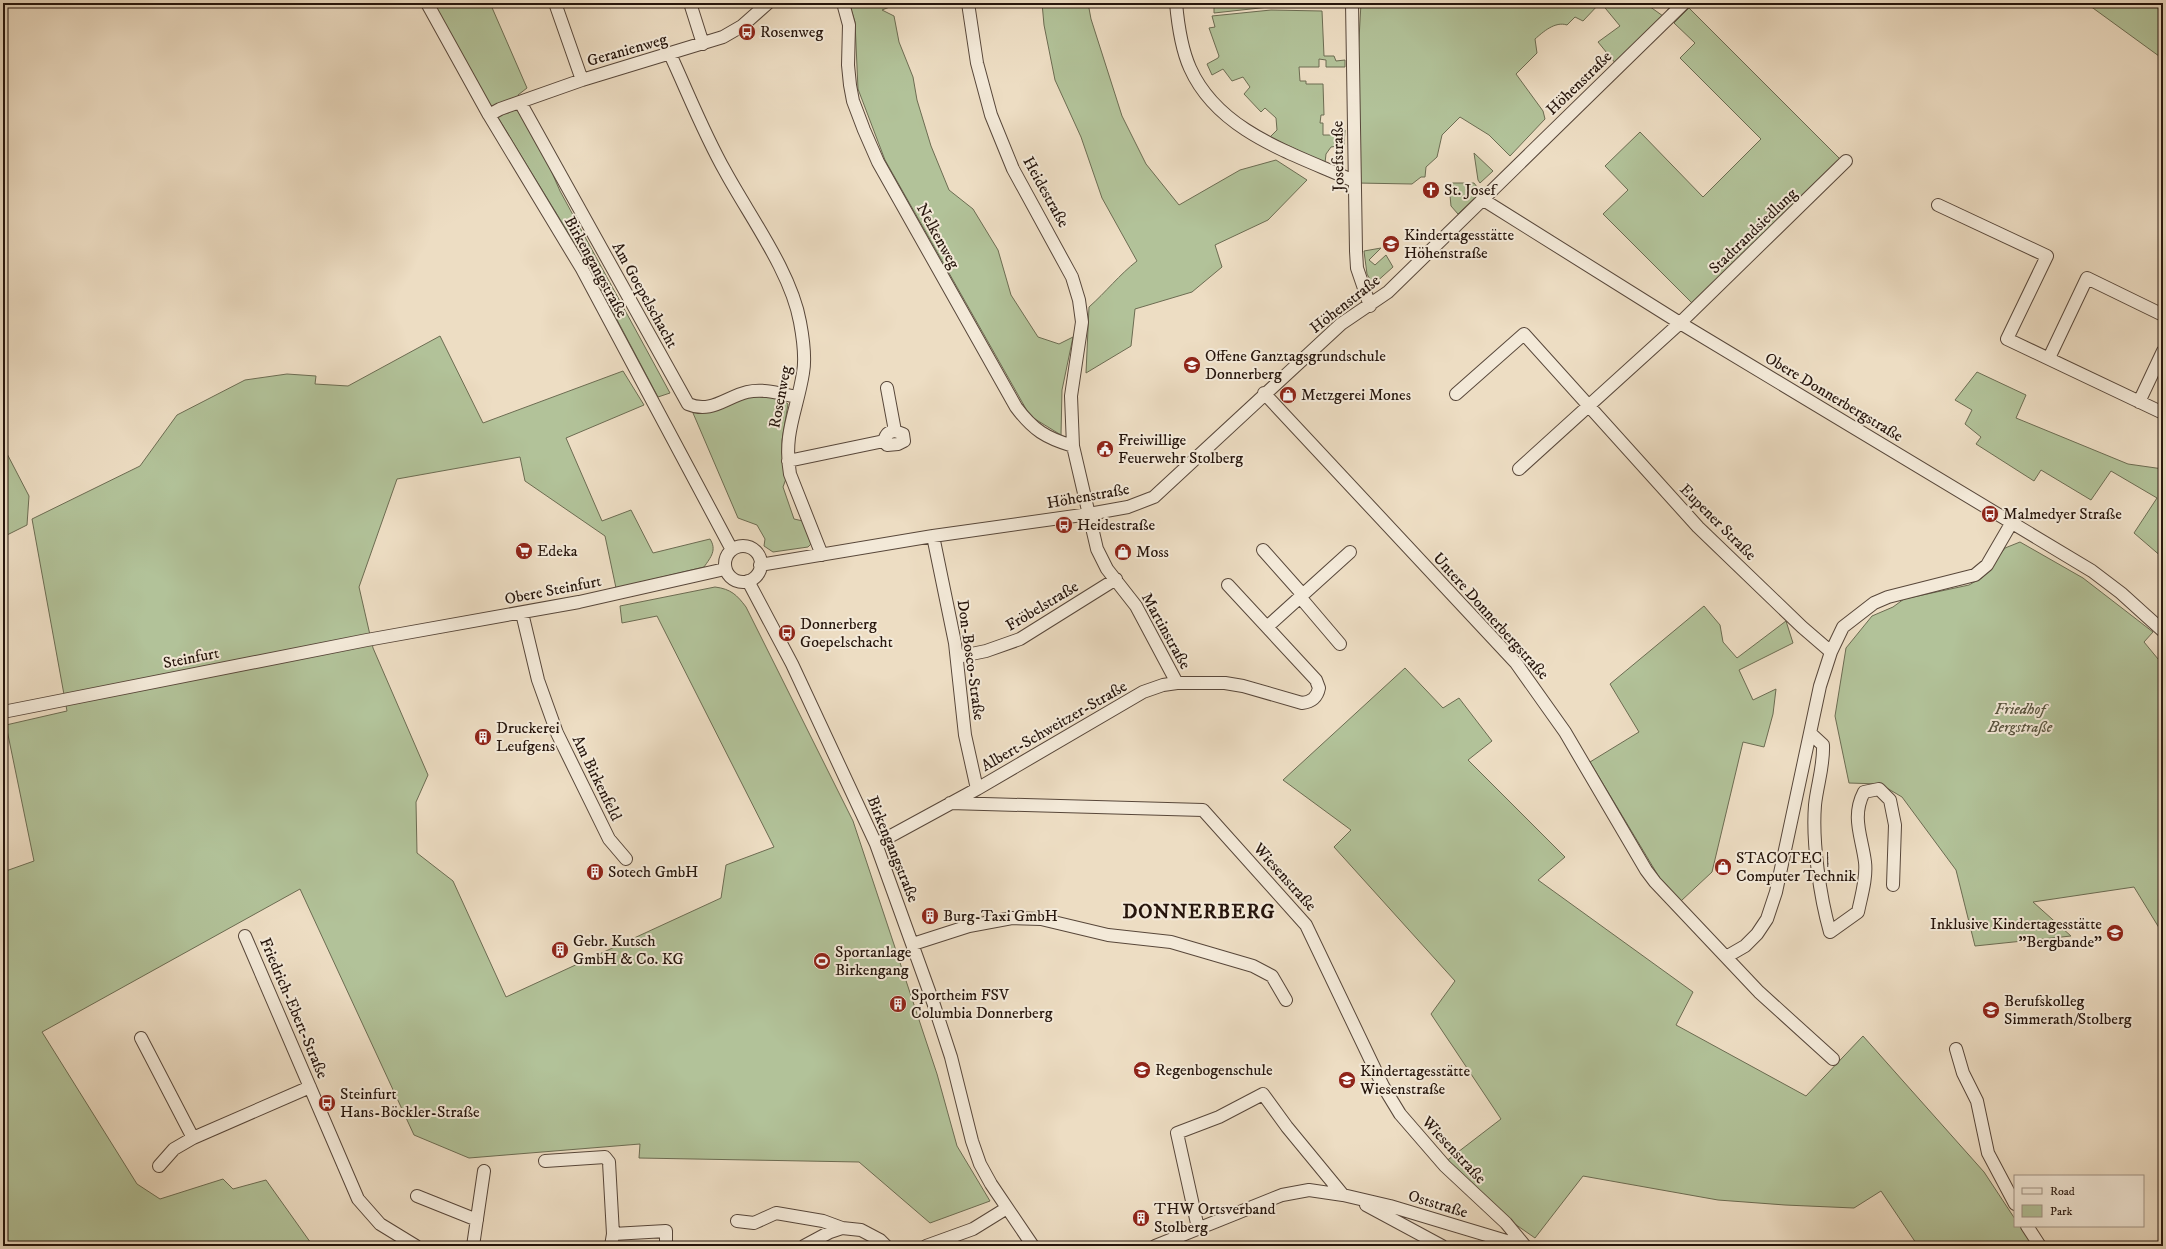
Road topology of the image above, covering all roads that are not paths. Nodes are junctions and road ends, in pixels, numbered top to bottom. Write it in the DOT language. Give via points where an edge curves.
graph roads {
  1 [pos="427,3"];
  2 [pos="555,3"];
  3 [pos="690,3"];
  4 [pos="768,3"];
  5 [pos="843,3"];
  6 [pos="968,3"];
  7 [pos="1176,3"];
  8 [pos="1352,3"];
  9 [pos="1684,3"];
  10 [pos="702,44"];
  11 [pos="670,54"];
  12 [pos="582,80"];
  13 [pos="520,102"];
  14 [pos="489,115"];
  15 [pos="1846,161"];
  16 [pos="1354,181"];
  17 [pos="1482,199"];
  18 [pos="1938,205"];
  19 [pos="1370,306"];
  20 [pos="2163,314"];
  21 [pos="1680,323"];
  22 [pos="2163,351"];
  23 [pos="2049,358"];
  24 [pos="886,388"];
  25 [pos="1264,393"];
  26 [pos="1456,394"];
  27 [pos="797,397"];
  28 [pos="2139,402"];
  29 [pos="1590,406"];
  30 [pos="2163,413"];
  31 [pos="1073,446"];
  32 [pos="788,461"];
  33 [pos="1519,469"];
  34 [pos="1089,514"];
  35 [pos="2012,522"];
  36 [pos="933,536"];
  37 [pos="732,550"];
  38 [pos="1263,550"];
  39 [pos="1350,552"];
  40 [pos="822,555"];
  41 [pos="760,565"];
  42 [pos="725,569"];
  43 [pos="1116,579"];
  44 [pos="748,581"];
  45 [pos="1228,585"];
  46 [pos="1302,596"];
  47 [pos="522,613"];
  48 [pos="1267,627"];
  49 [pos="2163,631"];
  50 [pos="385,637"];
  51 [pos="1340,644"];
  52 [pos="1831,652"];
  53 [pos="957,657"];
  54 [pos="1177,683"];
  55 [pos="3,712"];
  56 [pos="1810,733"];
  57 [pos="977,789"];
  58 [pos="950,803"];
  59 [pos="876,844"];
  60 [pos="626,860"];
  61 [pos="1893,885"];
  62 [pos="246,936"];
  63 [pos="913,944"];
  64 [pos="1726,957"];
  65 [pos="1286,1000"];
  66 [pos="142,1038"];
  67 [pos="1956,1049"];
  68 [pos="1833,1059"];
  69 [pos="310,1087"];
  70 [pos="193,1138"];
  71 [pos="545,1161"];
  72 [pos="160,1166"];
  73 [pos="484,1171"];
  74 [pos="417,1196"];
  75 [pos="1348,1196"];
  76 [pos="2014,1202"];
  77 [pos="1007,1208"];
  78 [pos="477,1220"];
  79 [pos="737,1221"];
  80 [pos="2028,1227"];
  81 [pos="842,1228"];
  82 [pos="1198,1228"];
  83 [pos="612,1240"];
  84 [pos="416,1246"];
  85 [pos="473,1246"];
  86 [pos="666,1246"];
  87 [pos="804,1246"];
  88 [pos="886,1246"];
  89 [pos="926,1246"];
  90 [pos="1033,1246"];
  91 [pos="1155,1246"];
  92 [pos="1442,1246"];
  93 [pos="1524,1246"];
  94 [pos="2040,1246"];
  1 -- 14 [label="street, Birkengangstraße"];
  2 -- 12 [label="street"];
  3 -- 10 [label="street"];
  4 -- 10 [label="street, Geranienweg" via="742,26"];
  5 -- 31 [label="street, Nelkenweg" via="849,25 848,65 853,101 878,162 1016,407 1030,426 1047,437"];
  6 -- 31 [label="street, Heidestraße" via="978,69 991,115 1014,169 1072,277 1079,300 1082,322 1071,396"];
  7 -- 16 [label="street" via="1180,36 1190,70 1220,110 1239,127"];
  8 -- 16 [label="street, Josefstraße"];
  9 -- 17 [label="street, Höhenstraße"];
  10 -- 11 [label="street, Geranienweg"];
  11 -- 12 [label="street, Geranienweg"];
  11 -- 27 [label="street, Rosenweg" via="724,170 777,262 796,304 804,356"];
  12 -- 13 [label="street, Geranienweg"];
  13 -- 14 [label="street, Geranienweg"];
  13 -- 27 [label="street, Am Goepelschacht" via="688,404 707,408 758,390"];
  14 -- 37 [label="street, Birkengangstraße" via="582,269"];
  15 -- 21 [label="street, Stadtrandsiedlung"];
  16 -- 19 [label="street, Josefstraße" via="1357,268"];
  17 -- 19 [label="street, Höhenstraße" via="1388,292"];
  17 -- 21 [label="street, Obere Donnerbergstraße"];
  18 -- 23 [label="street" via="2047,256 2007,338"];
  19 -- 25 [label="street, Höhenstraße" via="1341,324"];
  20 -- 23 [label="street" via="2087,278"];
  21 -- 29 [label="street"];
  21 -- 35 [label="street, Obere Donnerbergstraße"];
  22 -- 28 [label="street"];
  23 -- 28 [label="street"];
  24 -- 32 [label="street" via="895,431 905,436 901,443 892,446 884,441"];
  25 -- 34 [label="street, Höhenstraße" via="1154,497 1128,507"];
  25 -- 64 [label="street, Untere Donnerbergstraße" via="1516,663 1565,732 1646,870"];
  26 -- 29 [label="street, Eupener Straße" via="1524,334"];
  27 -- 32 [label="street, Rosenweg" via="788,434"];
  28 -- 30 [label="street"];
  29 -- 33 [label="street"];
  29 -- 52 [label="street, Eupener Straße" via="1698,527"];
  31 -- 34 [label="street, Heidestraße"];
  32 -- 40 [label="street, Rosenweg" via="790,474"];
  34 -- 36 [label="street, Höhenstraße"];
  34 -- 43 [label="street, Martinstraße" via="1097,549 1107,570"];
  35 -- 49 [label="street, Obere Donnerbergstraße" via="2092,571"];
  35 -- 52 [label="street" via="1987,565 1975,575 1919,588 1874,603 1843,627"];
  36 -- 40 [label="street, Höhenstraße"];
  36 -- 53 [label="street, Don-Bosco-Straße"];
  37 -- 41 [label="street" via="738,547 751,548 756,552"];
  37 -- 42 [label="street" via="726,558"];
  38 -- 46 [label="street"];
  39 -- 46 [label="street"];
  40 -- 41 [label="street, Höhenstraße"];
  41 -- 44 [label="street" via="757,575"];
  42 -- 44 [label="street" via="736,581"];
  42 -- 47 [label="street, Obere Steinfurt"];
  43 -- 53 [label="street, Fröbelstraße" via="1020,640"];
  43 -- 54 [label="street, Martinstraße" via="1136,606"];
  44 -- 59 [label="street, Birkengangstraße" via="792,664"];
  45 -- 48 [label="street, Martinstraße"];
  46 -- 48 [label="street"];
  46 -- 51 [label="street"];
  47 -- 50 [label="street, Obere Steinfurt"];
  47 -- 60 [label="street, Am Birkenfeld" via="538,680 557,733 609,839"];
  48 -- 54 [label="street, Martinstraße" via="1316,680 1318,694 1309,702 1302,703 1225,683"];
  50 -- 55 [label="street, Steinfurt"];
  52 -- 56 [label="street" via="1820,686"];
  53 -- 57 [label="street, Don-Bosco-Straße" via="965,735"];
  54 -- 57 [label="street, Albert-Schweitzer-Straße" via="1143,692"];
  56 -- 61 [label="street" via="1823,745 1824,758 1815,805 1815,837 1830,932 1858,912 1866,863 1857,816 1864,792 1879,789 1890,800 1895,825"];
  56 -- 64 [label="street" via="1776,892 1767,919 1745,946"];
  57 -- 58 [label="street, Albert-Schweitzer-Straße"];
  58 -- 59 [label="street"];
  58 -- 93 [label="street, Wiesenstraße" via="1203,810 1306,925 1383,1086 1397,1109 1445,1166 1506,1223"];
  59 -- 63 [label="street, Birkengangstraße"];
  62 -- 69 [label="street, Friedrich-Ebert-Straße"];
  63 -- 65 [label="street" via="976,924 1012,918 1041,919 1108,935 1171,942 1253,966 1272,976"];
  63 -- 77 [label="street, Birkengangstraße" via="951,1057 972,1141 991,1184"];
  64 -- 68 [label="street, Untere Donnerbergstraße" via="1780,1012"];
  66 -- 70 [label="street"];
  67 -- 76 [label="street" via="1962,1073 1976,1100 1988,1153"];
  69 -- 70 [label="street"];
  69 -- 84 [label="street, Friedrich-Ebert-Straße" via="358,1199 380,1224"];
  70 -- 72 [label="street" via="174,1149"];
  71 -- 83 [label="street" via="605,1157 609,1162"];
  73 -- 78 [label="street"];
  74 -- 78 [label="street"];
  75 -- 82 [label="street, Oststraße" via="1318,1190 1296,1192 1282,1195"];
  75 -- 82 [label="street" via="1287,1127 1263,1094 1219,1117 1177,1133"];
  75 -- 92 [label="street"];
  75 -- 93 [label="street, Oststraße"];
  77 -- 89 [label="street" via="973,1229"];
  77 -- 90 [label="street, Birkengangstraße"];
  78 -- 85 [label="street"];
  79 -- 81 [label="street" via="754,1223 776,1213 823,1221"];
  80 -- 94 [label="street"];
  81 -- 87 [label="street"];
  81 -- 88 [label="street" via="866,1232"];
  82 -- 91 [label="street, Oststraße"];
  83 -- 86 [label="street" via="666,1231"];
}
